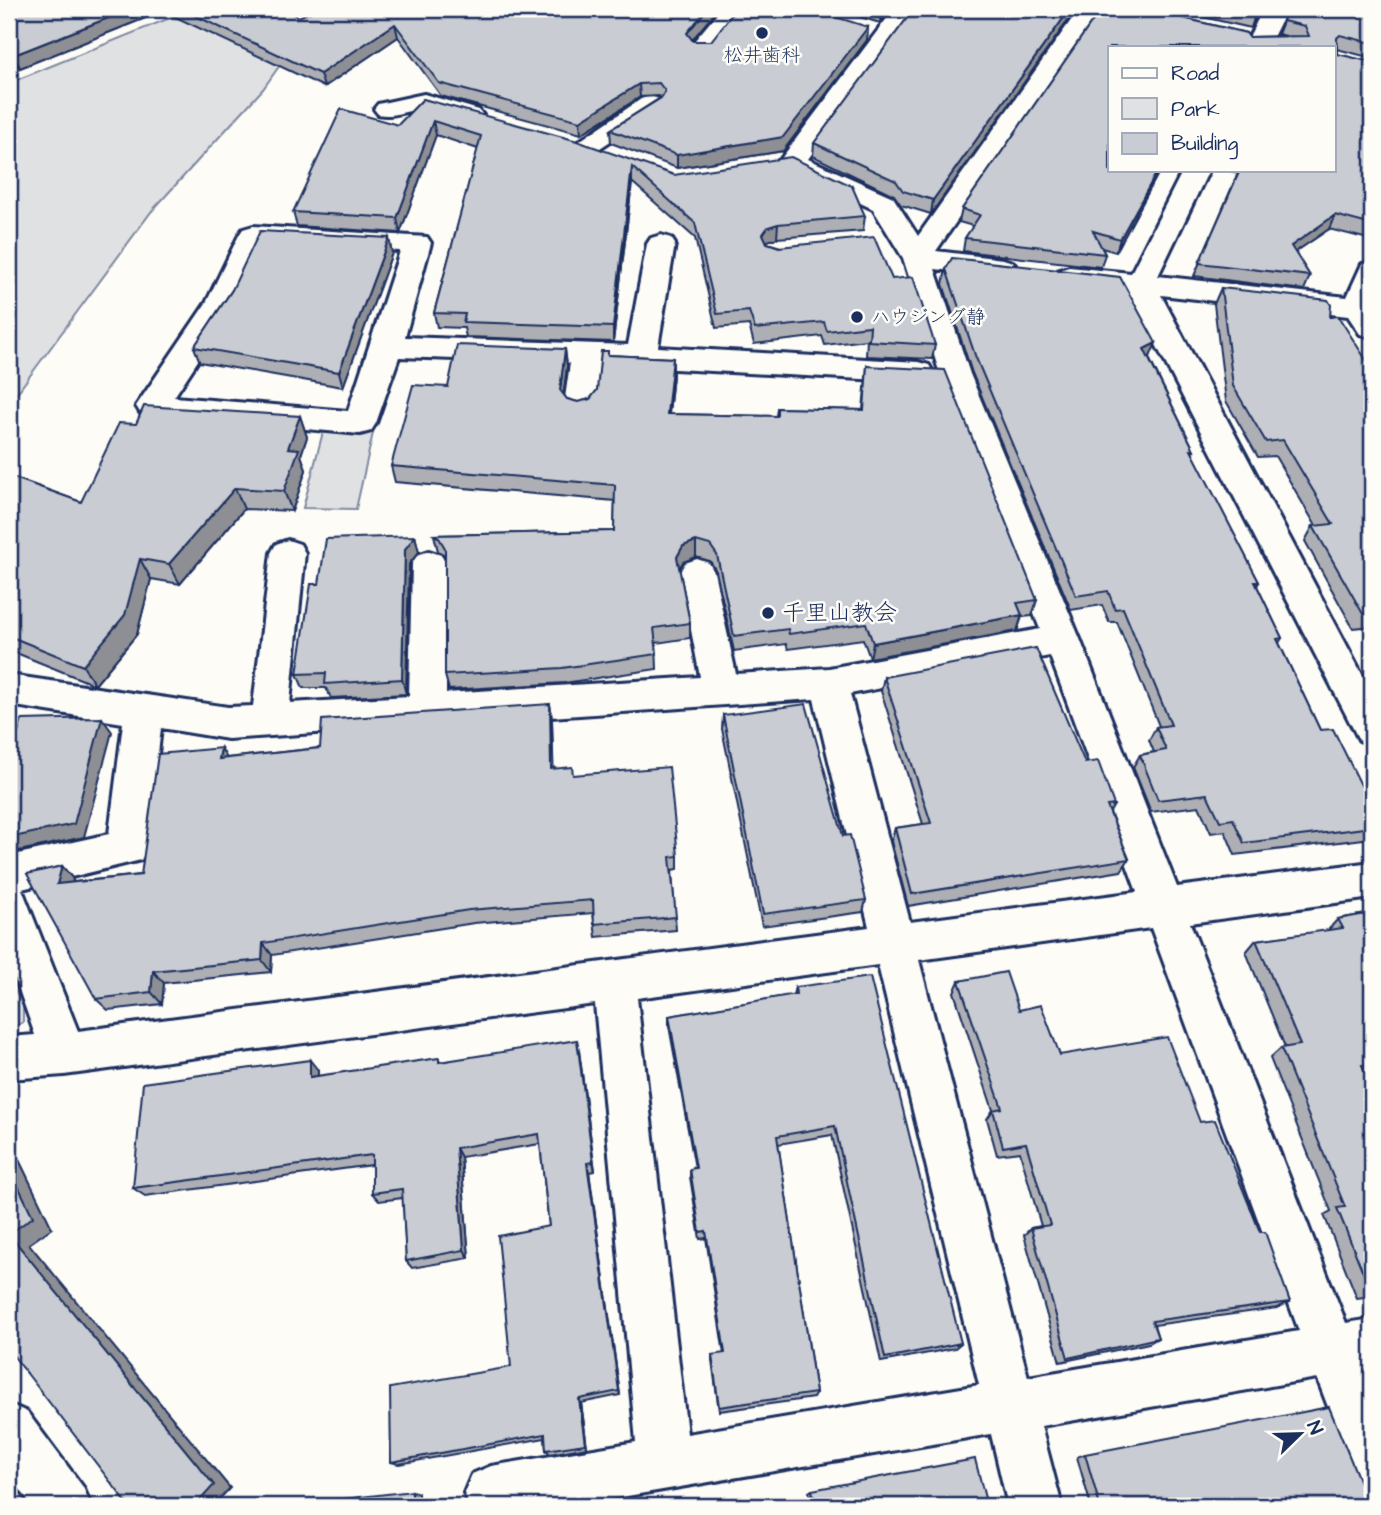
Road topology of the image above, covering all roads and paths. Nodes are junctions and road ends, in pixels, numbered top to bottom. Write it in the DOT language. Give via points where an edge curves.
graph roads {
  1 [pos="733,9"];
  2 [pos="906,9"];
  3 [pos="1091,9"];
  4 [pos="1275,9"];
  5 [pos="1234,34"];
  6 [pos="1265,44"];
  7 [pos="702,46"];
  8 [pos="650,104"];
  9 [pos="387,109"];
  10 [pos="504,124"];
  11 [pos="624,160"];
  12 [pos="1195,172"];
  13 [pos="662,244"];
  14 [pos="900,245"];
  15 [pos="1372,270"];
  16 [pos="1140,284"];
  17 [pos="1368,315"];
  18 [pos="387,346"];
  19 [pos="586,354"];
  20 [pos="641,356"];
  21 [pos="955,374"];
  22 [pos="580,405"];
  23 [pos="288,553"];
  24 [pos="429,565"];
  25 [pos="697,572"];
  26 [pos="1062,639"];
  27 [pos="829,683"];
  28 [pos="9,690"];
  29 [pos="721,690"];
  30 [pos="144,708"];
  31 [pos="427,711"];
  32 [pos="270,719"];
  33 [pos="1372,730"];
  34 [pos="9,874"];
  35 [pos="1372,880"];
  36 [pos="9,903"];
  37 [pos="1164,909"];
  38 [pos="895,943"];
  39 [pos="614,982"];
  40 [pos="64,1054"];
  41 [pos="9,1058"];
  42 [pos="1352,1348"];
  43 [pos="1011,1403"];
  44 [pos="9,1430"];
  45 [pos="1372,1457"];
  46 [pos="664,1466"];
  47 [pos="491,1493"];
  48 [pos="64,1506"];
  49 [pos="1035,1506"];
  1 -- 7 [label="street"];
  2 -- 14 [label="street" via="872,31 780,162 883,203"];
  3 -- 14 [label="street"];
  4 -- 6 [label="street"];
  5 -- 6 [label="street"];
  8 -- 11 [label="street" via="571,142"];
  9 -- 10 [label="street" via="424,102"];
  12 -- 16 [label="street"];
  13 -- 20 [label="street"];
  14 -- 16 [label="street"];
  14 -- 21 [label="street"];
  15 -- 17 [label="street"];
  16 -- 17 [label="street"];
  16 -- 33 [label="street"];
  18 -- 18 [label="street" via="417,243 253,234 220,304 152,406 360,423"];
  18 -- 19 [label="street"];
  19 -- 20 [label="street"];
  19 -- 22 [label="street"];
  20 -- 21 [label="street"];
  21 -- 26 [label="street"];
  23 -- 32 [label="street"];
  24 -- 31 [label="street"];
  25 -- 29 [label="street"];
  26 -- 27 [label="street"];
  26 -- 37 [label="street"];
  27 -- 29 [label="street"];
  27 -- 38 [label="street"];
  28 -- 30 [label="street"];
  29 -- 31 [label="street"];
  30 -- 32 [label="street" via="228,723"];
  30 -- 34 [label="street" via="127,848"];
  31 -- 32 [label="street"];
  35 -- 37 [label="street"];
  36 -- 40 [label="street"];
  37 -- 38 [label="street"];
  37 -- 42 [label="street"];
  38 -- 39 [label="street"];
  38 -- 43 [label="street"];
  39 -- 40 [label="street"];
  39 -- 46 [label="street"];
  40 -- 41 [label="street"];
  42 -- 43 [label="street"];
  42 -- 45 [label="street"];
  43 -- 46 [label="street"];
  43 -- 49 [label="street"];
  44 -- 48 [label="street"];
  46 -- 47 [label="street"];
}
